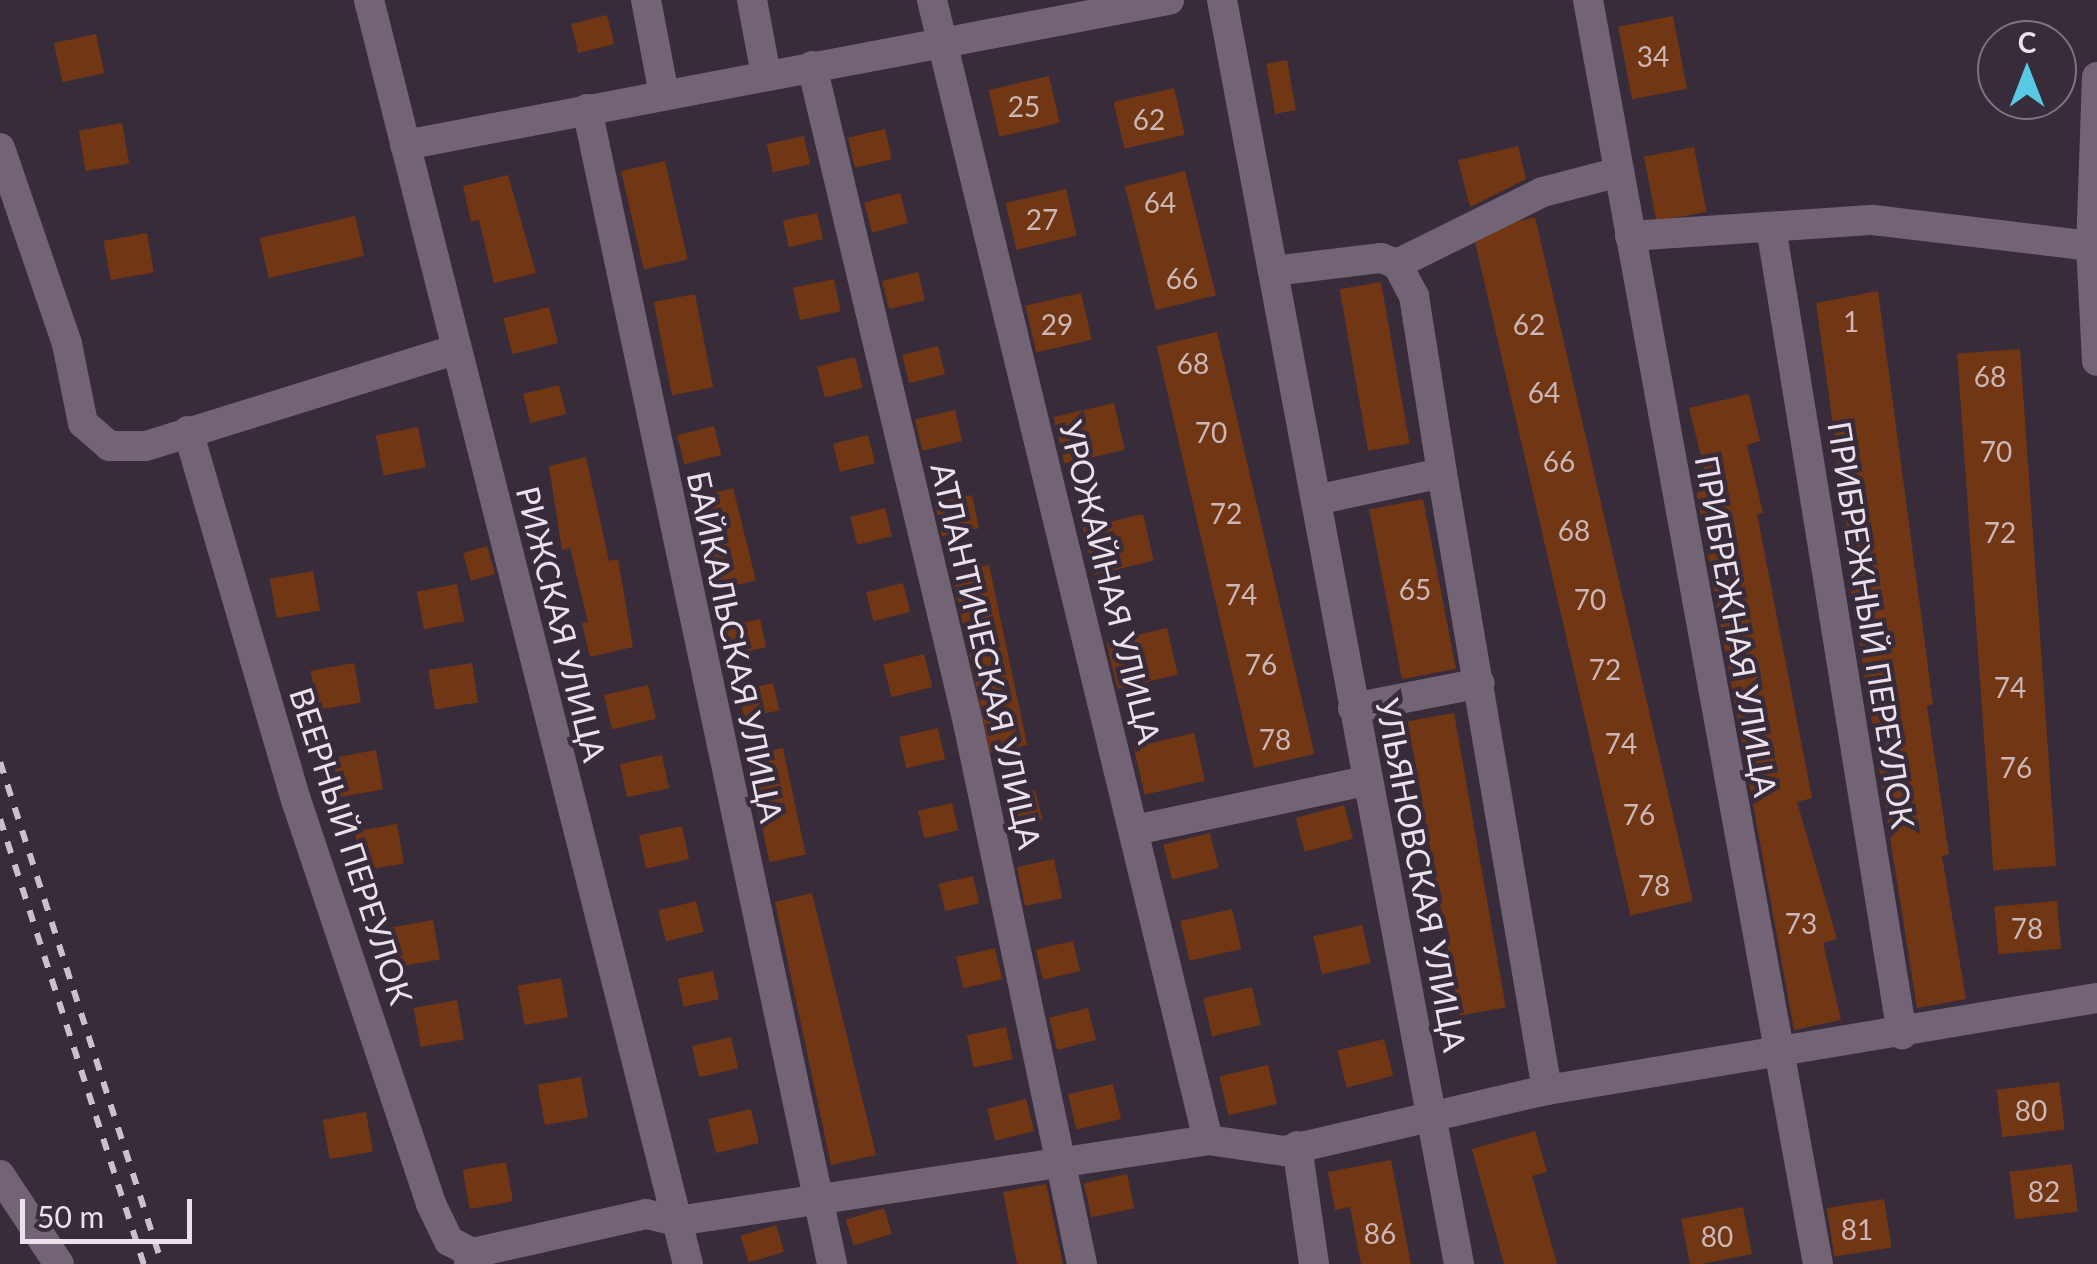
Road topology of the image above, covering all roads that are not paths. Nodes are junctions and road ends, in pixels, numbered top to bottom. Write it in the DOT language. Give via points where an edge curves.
graph roads {
  1 [pos="370,0"];
  2 [pos="646,0"];
  3 [pos="752,0"];
  4 [pos="932,0"];
  5 [pos="1169,0"];
  6 [pos="1222,0"];
  7 [pos="1588,0"];
  8 [pos="940,42"];
  9 [pos="812,66"];
  10 [pos="766,75"];
  11 [pos="2097,77"];
  12 [pos="664,94"];
  13 [pos="587,109"];
  14 [pos="405,145"];
  15 [pos="0,148"];
  16 [pos="1618,172"];
  17 [pos="1771,227"];
  18 [pos="1630,236"];
  19 [pos="2090,246"];
  20 [pos="1397,264"];
  21 [pos="1273,271"];
  22 [pos="456,350"];
  23 [pos="2097,361"];
  24 [pos="188,431"];
  25 [pos="1442,474"];
  26 [pos="1316,500"];
  27 [pos="1480,683"];
  28 [pos="1353,708"];
  29 [pos="1366,780"];
  30 [pos="1135,830"];
  31 [pos="2097,998"];
  32 [pos="1902,1034"];
  33 [pos="1779,1055"];
  34 [pos="1547,1090"];
  35 [pos="1433,1116"];
  36 [pos="1208,1140"];
  37 [pos="1297,1146"];
  38 [pos="1063,1166"];
  39 [pos="0,1176"];
  40 [pos="814,1200"];
  41 [pos="677,1222"];
  42 [pos="471,1258"];
  43 [pos="58,1264"];
  44 [pos="688,1264"];
  45 [pos="832,1264"];
  46 [pos="1082,1264"];
  47 [pos="1314,1264"];
  48 [pos="1459,1264"];
  49 [pos="1818,1264"];
  1 -- 14 [label="street, РИЖСКАЯ УЛИЦА"];
  2 -- 12 [label="street"];
  3 -- 10 [label="street"];
  4 -- 8 [label="street"];
  5 -- 8 [label="street"];
  6 -- 21 [label="street, УЛЬЯНОВСКАЯ УЛИЦА"];
  7 -- 16 [label="street, ПРИБРЕЖНАЯ УЛИЦА"];
  8 -- 9 [label="street"];
  8 -- 30 [label="street, УРОЖАЙНАЯ УЛИЦА"];
  9 -- 10 [label="street"];
  9 -- 38 [label="street, АТЛАНТИЧЕСКАЯ УЛИЦА" via="968,724"];
  10 -- 12 [label="street"];
  11 -- 19 [label="street"];
  12 -- 13 [label="street"];
  13 -- 14 [label="street"];
  13 -- 40 [label="street, БАЙКАЛЬСКАЯ УЛИЦА"];
  14 -- 22 [label="street, РИЖСКАЯ УЛИЦА"];
  15 -- 24 [label="street" via="67,344 83,423 109,446 146,446"];
  16 -- 18 [label="street, ПРИБРЕЖНАЯ УЛИЦА"];
  16 -- 20 [label="street" via="1542,192"];
  17 -- 18 [label="street"];
  17 -- 19 [label="street" via="1873,220"];
  17 -- 32 [label="street, ПРИБРЕЖНЫЙ ПЕРЕУЛОК"];
  18 -- 33 [label="street, ПРИБРЕЖНАЯ УЛИЦА"];
  19 -- 23 [label="street"];
  20 -- 21 [label="street" via="1381,258"];
  20 -- 25 [label="street" via="1414,296"];
  21 -- 26 [label="street, УЛЬЯНОВСКАЯ УЛИЦА"];
  22 -- 24 [label="street"];
  22 -- 41 [label="street, РИЖСКАЯ УЛИЦА"];
  24 -- 42 [label="street, ВЕЕРНЫЙ ПЕРЕУЛОК" via="296,800 431,1204 450,1241"];
  25 -- 26 [label="street"];
  25 -- 27 [label="street"];
  26 -- 28 [label="street, УЛЬЯНОВСКАЯ УЛИЦА"];
  27 -- 28 [label="street"];
  27 -- 34 [label="street"];
  28 -- 29 [label="street, УЛЬЯНОВСКАЯ УЛИЦА"];
  29 -- 30 [label="street"];
  29 -- 35 [label="street, УЛЬЯНОВСКАЯ УЛИЦА"];
  30 -- 36 [label="street, УРОЖАЙНАЯ УЛИЦА"];
  31 -- 32 [label="street"];
  32 -- 33 [label="street"];
  33 -- 34 [label="street"];
  33 -- 49 [label="street, ПРИБРЕЖНАЯ УЛИЦА"];
  34 -- 35 [label="street"];
  35 -- 37 [label="street"];
  35 -- 48 [label="street, УЛЬЯНОВСКАЯ УЛИЦА"];
  36 -- 37 [label="street" via="1284,1151"];
  36 -- 38 [label="street"];
  37 -- 47 [label="street"];
  38 -- 40 [label="street"];
  38 -- 46 [label="street, АТЛАНТИЧЕСКАЯ УЛИЦА"];
  39 -- 43 [label="street"];
  40 -- 41 [label="street"];
  40 -- 45 [label="street, БАЙКАЛЬСКАЯ УЛИЦА"];
  41 -- 42 [label="street" via="646,1214"];
  41 -- 44 [label="street, РИЖСКАЯ УЛИЦА"];
}
